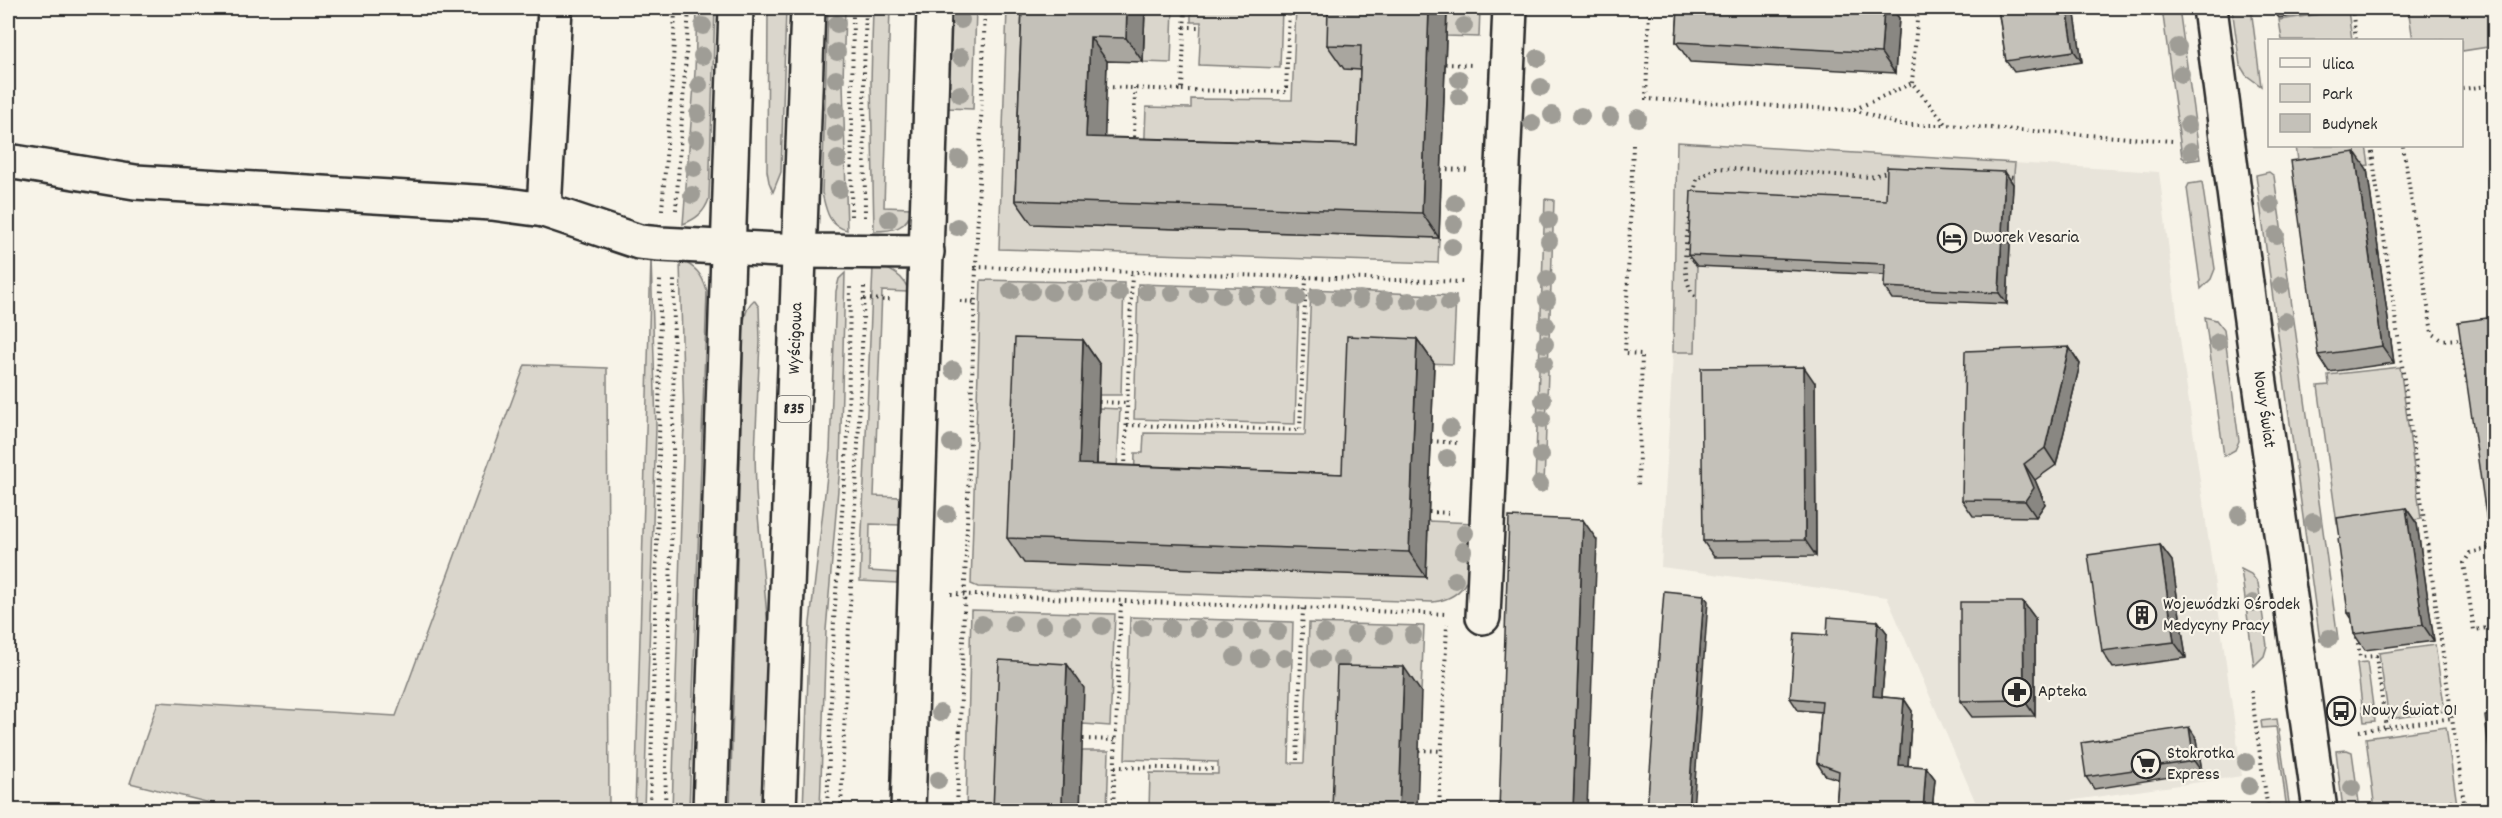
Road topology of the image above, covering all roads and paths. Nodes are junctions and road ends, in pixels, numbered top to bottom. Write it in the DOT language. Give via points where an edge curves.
graph roads {
  1 [pos="555,8"];
  2 [pos="675,8"];
  3 [pos="689,8"];
  4 [pos="736,8"];
  5 [pos="808,8"];
  6 [pos="853,8"];
  7 [pos="866,8"];
  8 [pos="934,8"];
  9 [pos="984,8"];
  10 [pos="1185,8"];
  11 [pos="1289,8"];
  12 [pos="1510,8"];
  13 [pos="1649,8"];
  14 [pos="1918,8"];
  15 [pos="2210,8"];
  16 [pos="2352,8"];
  17 [pos="1184,27"];
  18 [pos="1201,27"];
  19 [pos="2356,39"];
  20 [pos="1445,64"];
  21 [pos="1483,66"];
  22 [pos="1912,83"];
  23 [pos="1106,87"];
  24 [pos="1135,88"];
  25 [pos="2463,89"];
  26 [pos="1182,90"];
  27 [pos="2494,91"];
  28 [pos="1853,110"];
  29 [pos="1947,125"];
  30 [pos="2173,141"];
  31 [pos="1634,146"];
  32 [pos="2371,147"];
  33 [pos="2403,147"];
  34 [pos="1134,152"];
  35 [pos="8,161"];
  36 [pos="1896,169"];
  37 [pos="1441,170"];
  38 [pos="1479,171"];
  39 [pos="1995,176"];
  40 [pos="2014,177"];
  41 [pos="1694,195"];
  42 [pos="1692,203"];
  43 [pos="544,210"];
  44 [pos="667,245"];
  45 [pos="728,248"];
  46 [pos="799,251"];
  47 [pos="858,252"];
  48 [pos="927,252"];
  49 [pos="976,267"];
  50 [pos="1132,272"];
  51 [pos="1306,277"];
  52 [pos="1463,282"];
  53 [pos="1696,299"];
  54 [pos="2467,385"];
  55 [pos="1099,402"];
  56 [pos="1127,403"];
  57 [pos="1127,425"];
  58 [pos="1431,441"];
  59 [pos="1467,443"];
  60 [pos="1125,479"];
  61 [pos="1638,487"];
  62 [pos="2486,513"];
  63 [pos="914,592"];
  64 [pos="965,594"];
  65 [pos="1121,601"];
  66 [pos="1303,608"];
  67 [pos="1483,617"];
  68 [pos="2355,627"];
  69 [pos="2494,627"];
  70 [pos="2251,691"];
  71 [pos="2452,718"];
  72 [pos="2386,728"];
  73 [pos="2359,731"];
  74 [pos="1083,739"];
  75 [pos="1116,740"];
  76 [pos="1419,750"];
  77 [pos="1442,751"];
  78 [pos="1297,760"];
  79 [pos="1115,768"];
  80 [pos="1214,769"];
  81 [pos="650,810"];
  82 [pos="665,810"];
  83 [pos="710,810"];
  84 [pos="778,810"];
  85 [pos="827,810"];
  86 [pos="841,810"];
  87 [pos="908,810"];
  88 [pos="957,810"];
  89 [pos="1113,810"];
  90 [pos="1439,810"];
  91 [pos="2268,810"];
  92 [pos="2320,810"];
  93 [pos="2465,810"];
  1 -- 43 [label="main road"];
  2 -- 44 [label="path"];
  3 -- 44 [label="path"];
  4 -- 45 [label="main road"];
  5 -- 46 [label="main road, Wyścigowa / 835"];
  6 -- 47 [label="path"];
  7 -- 47 [label="path"];
  8 -- 48 [label="main road"];
  9 -- 49 [label="path"];
  10 -- 17 [label="path"];
  11 -- 26 [label="path" via="1286,92"];
  12 -- 67 [label="main road"];
  13 -- 28 [label="path" via="1646,99"];
  14 -- 22 [label="path"];
  15 -- 92 [label="main road, Nowy Świat"];
  16 -- 19 [label="path"];
  17 -- 18 [label="path"];
  17 -- 26 [label="path"];
  20 -- 21 [label="path"];
  22 -- 28 [label="path"];
  22 -- 29 [label="path"];
  23 -- 24 [label="path"];
  24 -- 26 [label="path"];
  24 -- 34 [label="path"];
  25 -- 27 [label="path" via="2488,86"];
  28 -- 29 [label="path" via="1900,125"];
  29 -- 30 [label="path"];
  31 -- 61 [label="path" via="1625,353 1642,354"];
  32 -- 71 [label="path"];
  33 -- 54 [label="path" via="2432,333 2442,340 2461,339"];
  35 -- 43 [label="main road" via="135,182 492,203"];
  36 -- 41 [label="path" via="1870,177 1716,168 1697,179"];
  37 -- 38 [label="path"];
  39 -- 40 [label="path"];
  42 -- 53 [label="path" via="1686,264 1689,290"];
  43 -- 44 [label="main road" via="639,242"];
  44 -- 45 [label="main road"];
  44 -- 81 [label="path"];
  44 -- 82 [label="path" via="674,464"];
  45 -- 46 [label="main road"];
  45 -- 83 [label="main road"];
  46 -- 47 [label="main road"];
  46 -- 84 [label="main road, Wyścigowa / 835"];
  47 -- 48 [label="main road"];
  47 -- 85 [label="path" via="834,620"];
  47 -- 86 [label="path" via="859,433"];
  48 -- 63 [label="main road"];
  49 -- 50 [label="path"];
  49 -- 64 [label="path"];
  50 -- 51 [label="path"];
  50 -- 56 [label="path"];
  51 -- 52 [label="path"];
  51 -- 57 [label="path" via="1300,430"];
  55 -- 56 [label="path"];
  56 -- 57 [label="path"];
  57 -- 60 [label="path"];
  58 -- 59 [label="path"];
  62 -- 69 [label="path" via="2491,548 2470,553 2464,563 2474,630"];
  63 -- 64 [label="path"];
  63 -- 87 [label="main road"];
  64 -- 65 [label="path"];
  64 -- 88 [label="path"];
  65 -- 66 [label="path"];
  65 -- 75 [label="path"];
  66 -- 77 [label="path" via="1447,614"];
  66 -- 78 [label="path"];
  68 -- 72 [label="path" via="2360,657 2376,656"];
  70 -- 91 [label="path"];
  71 -- 72 [label="path"];
  71 -- 93 [label="path"];
  72 -- 73 [label="path"];
  74 -- 75 [label="path"];
  75 -- 79 [label="path"];
  76 -- 77 [label="path"];
  77 -- 90 [label="path"];
  79 -- 80 [label="path"];
  79 -- 89 [label="path"];
}
